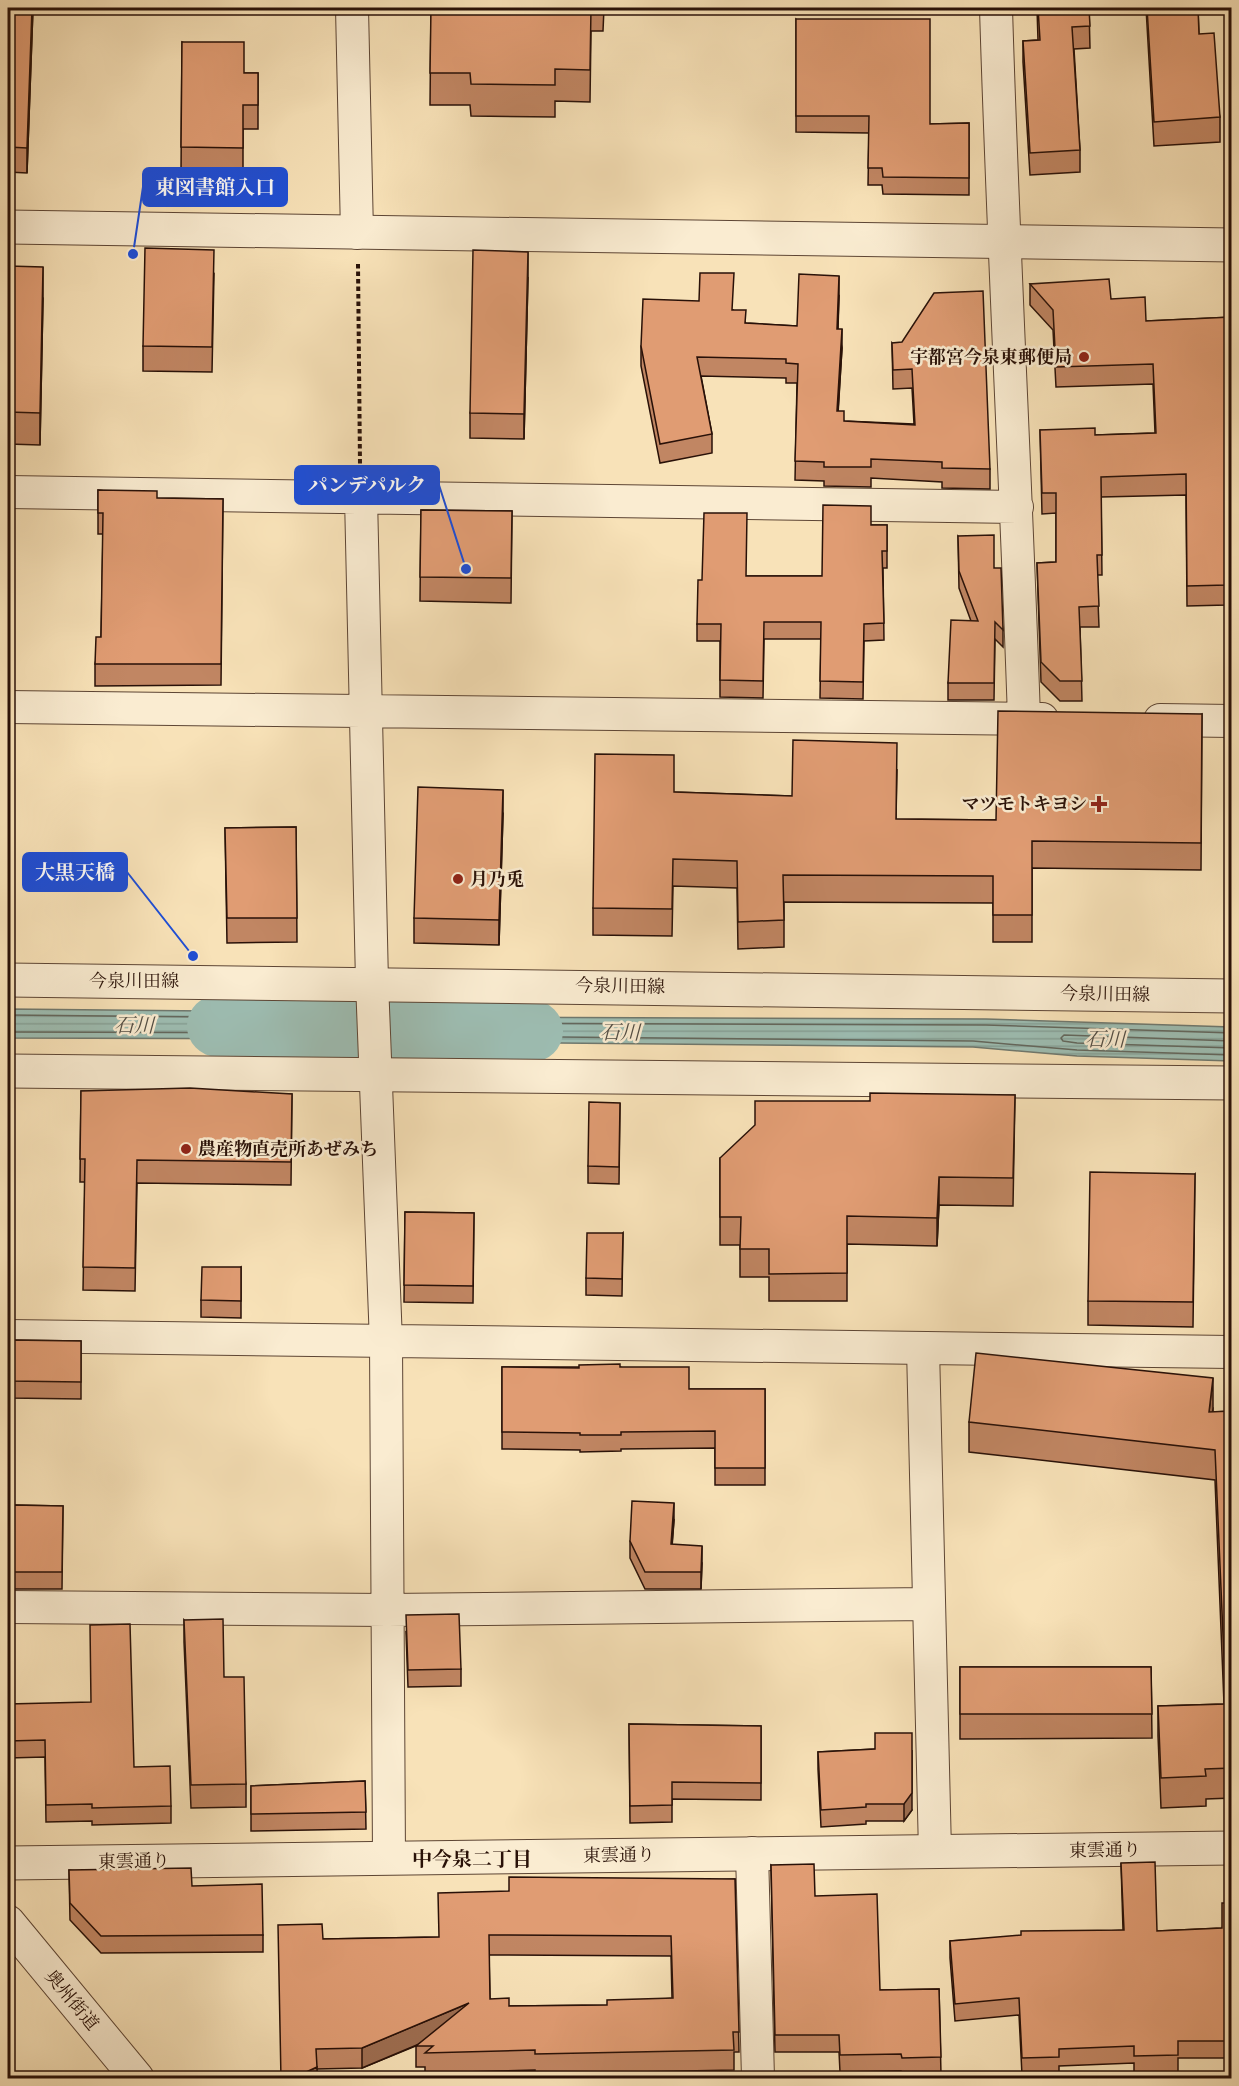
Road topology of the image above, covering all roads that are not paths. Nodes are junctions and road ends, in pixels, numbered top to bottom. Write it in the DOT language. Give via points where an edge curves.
graph roads {
  1 [pos="352,8"];
  2 [pos="996,8"];
  3 [pos="8,227"];
  4 [pos="357,233"];
  5 [pos="1003,242"];
  6 [pos="1232,245"];
  7 [pos="8,492"];
  8 [pos="361,497"];
  9 [pos="1017,507"];
  10 [pos="8,707"];
  11 [pos="365,712"];
  12 [pos="1024,718"];
  13 [pos="1070,719"];
  14 [pos="1128,720"];
  15 [pos="1232,721"];
  16 [pos="8,980"];
  17 [pos="372,982"];
  18 [pos="1232,996"];
  19 [pos="8,1071"];
  20 [pos="377,1077"];
  21 [pos="1232,1083"];
  22 [pos="8,1336"];
  23 [pos="386,1342"];
  24 [pos="923,1348"];
  25 [pos="1232,1352"];
  26 [pos="929,1604"];
  27 [pos="8,1607"];
  28 [pos="388,1610"];
  29 [pos="1232,1848"];
  30 [pos="935,1851"];
  31 [pos="752,1853"];
  32 [pos="389,1857"];
  33 [pos="8,1863"];
  34 [pos="8,1922"];
  35 [pos="137,2079"];
  36 [pos="758,2079"];
  1 -- 4 [label="street"];
  2 -- 5 [label="street"];
  3 -- 4 [label="street"];
  4 -- 5 [label="street"];
  5 -- 6 [label="street"];
  5 -- 9 [label="street"];
  7 -- 8 [label="street"];
  8 -- 9 [label="street"];
  8 -- 11 [label="street"];
  9 -- 12 [label="street"];
  10 -- 11 [label="street"];
  11 -- 12 [label="street"];
  11 -- 17 [label="street"];
  12 -- 13 [label="street"];
  14 -- 15 [label="street"];
  16 -- 17 [label="street, 今泉川田線"];
  17 -- 18 [label="street, 今泉川田線"];
  17 -- 20 [label="street"];
  19 -- 20 [label="street"];
  20 -- 21 [label="street"];
  20 -- 23 [label="street"];
  22 -- 23 [label="street"];
  23 -- 24 [label="street"];
  23 -- 28 [label="street"];
  24 -- 25 [label="street"];
  24 -- 26 [label="street"];
  26 -- 28 [label="street"];
  26 -- 30 [label="street"];
  27 -- 28 [label="street"];
  28 -- 32 [label="street"];
  29 -- 30 [label="street, 東雲通り"];
  30 -- 31 [label="street, 東雲通り"];
  31 -- 32 [label="street, 東雲通り"];
  31 -- 36 [label="street"];
  32 -- 33 [label="street, 東雲通り"];
  34 -- 35 [label="street, 奥州街道"];
}
